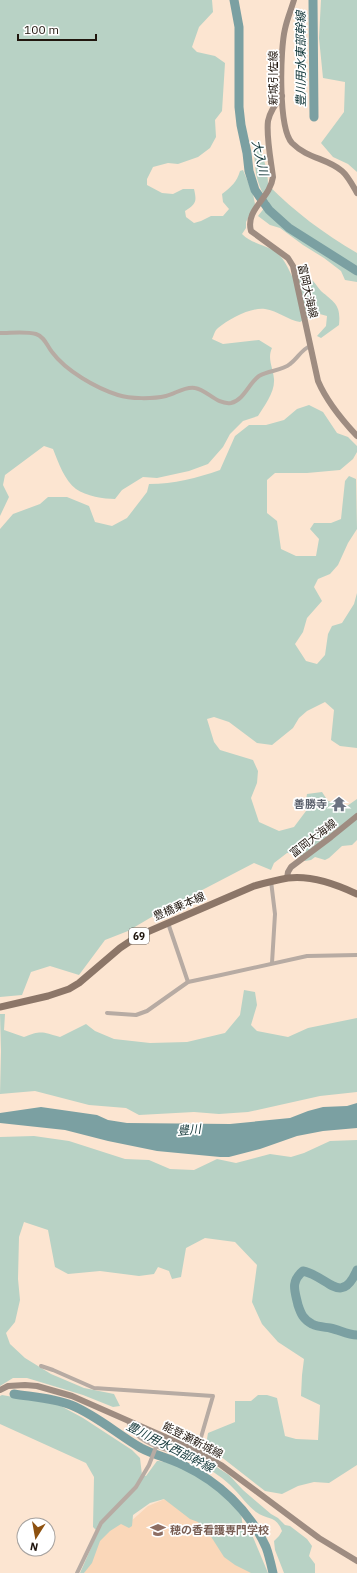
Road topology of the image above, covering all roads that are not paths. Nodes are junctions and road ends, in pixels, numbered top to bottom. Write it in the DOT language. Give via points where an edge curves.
graph roads {
  1 [pos="294,0"];
  2 [pos="282,96"];
  3 [pos="357,194"];
  4 [pos="0,333"];
  5 [pos="310,346"];
  6 [pos="357,436"];
  7 [pos="357,816"];
  8 [pos="287,878"];
  9 [pos="271,881"];
  10 [pos="357,894"];
  11 [pos="168,922"];
  12 [pos="357,955"];
  13 [pos="272,964"];
  14 [pos="188,982"];
  15 [pos="0,1007"];
  16 [pos="107,1013"];
  17 [pos="41,1366"];
  18 [pos="0,1390"];
  19 [pos="128,1420"];
  20 [pos="155,1448"];
  21 [pos="197,1451"];
  22 [pos="204,1455"];
  23 [pos="357,1561"];
  24 [pos="77,1573"];
  1 -- 2 [label="main road, 新城引佐線" via="285,30"];
  2 -- 3 [label="main road, 新城引佐線" via="285,126 291,142 307,155 343,172"];
  2 -- 5 [label="main road, 富岡大海線" via="268,120 273,177 268,192 249,219 251,231 288,258 293,266"];
  4 -- 5 [label="street" via="37,334 52,352 82,378 107,392 120,396 150,398 167,396 188,387 226,403 231,403 242,396 259,377 290,365 306,347"];
  5 -- 6 [label="main road, 富岡大海線" via="318,382 323,392"];
  7 -- 8 [label="main road, 富岡大海線" via="332,838 291,867"];
  8 -- 9 [label="main road, 豊橋乗本線 / 69"];
  8 -- 10 [label="main road, 豊橋乗本線 / 69" via="320,880"];
  9 -- 11 [label="main road, 豊橋乗本線 / 69"];
  9 -- 13 [label="street" via="275,903"];
  11 -- 14 [label="street"];
  11 -- 15 [label="main road, 豊橋乗本線 / 69" via="120,948 69,989"];
  12 -- 13 [label="street" via="306,956"];
  13 -- 14 [label="street"];
  14 -- 16 [label="street" via="147,1011 136,1015"];
  17 -- 21 [label="street" via="94,1388 213,1396"];
  18 -- 19 [label="main road, 能登瀬新城線" via="16,1384 37,1386 72,1396"];
  19 -- 20 [label="street" via="132,1430"];
  19 -- 21 [label="main road, 能登瀬新城線"];
  20 -- 22 [label="street" via="202,1458"];
  20 -- 24 [label="street" via="136,1487 101,1523"];
  21 -- 22 [label="main road, 能登瀬新城線"];
  22 -- 23 [label="main road, 能登瀬新城線" via="319,1538"];
}
